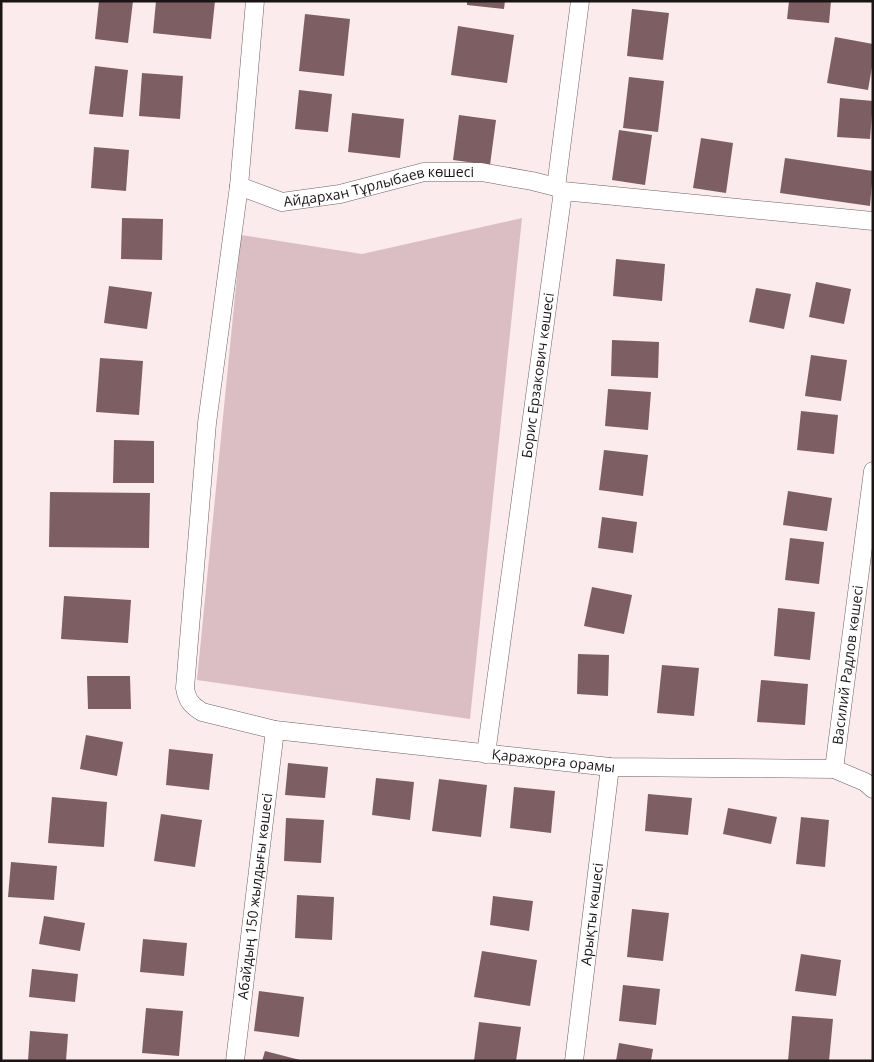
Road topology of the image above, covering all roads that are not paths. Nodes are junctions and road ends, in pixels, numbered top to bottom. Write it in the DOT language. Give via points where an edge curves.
graph roads {
  1 [pos="255,1"];
  2 [pos="580,1"];
  3 [pos="239,186"];
  4 [pos="560,189"];
  5 [pos="873,221"];
  6 [pos="873,471"];
  7 [pos="275,730"];
  8 [pos="486,754"];
  9 [pos="610,768"];
  10 [pos="834,768"];
  11 [pos="873,789"];
  12 [pos="235,1061"];
  13 [pos="574,1061"];
  1 -- 3 [label="street"];
  2 -- 4 [label="street, Борис Ерзакович көшесі"];
  3 -- 4 [label="street, Айдархан Тұрлыбаев көшесі" via="282,202 340,194 424,172 481,172 532,180"];
  3 -- 7 [label="street, Қаражорға орамы" via="207,423 185,688 186,698 202,712"];
  4 -- 5 [label="street, Айдархан Тұрлыбаев көшесі"];
  4 -- 8 [label="street, Борис Ерзакович көшесі"];
  6 -- 10 [label="street, Василий Радлов көшесі"];
  7 -- 8 [label="street, Қаражорға орамы"];
  7 -- 12 [label="street, Абайдың 150 жылдығы көшесі"];
  8 -- 9 [label="street, Қаражорға орамы"];
  9 -- 10 [label="street, Қаражорға орамы"];
  9 -- 13 [label="street, Арықты көшесі"];
  10 -- 11 [label="street"];
}
